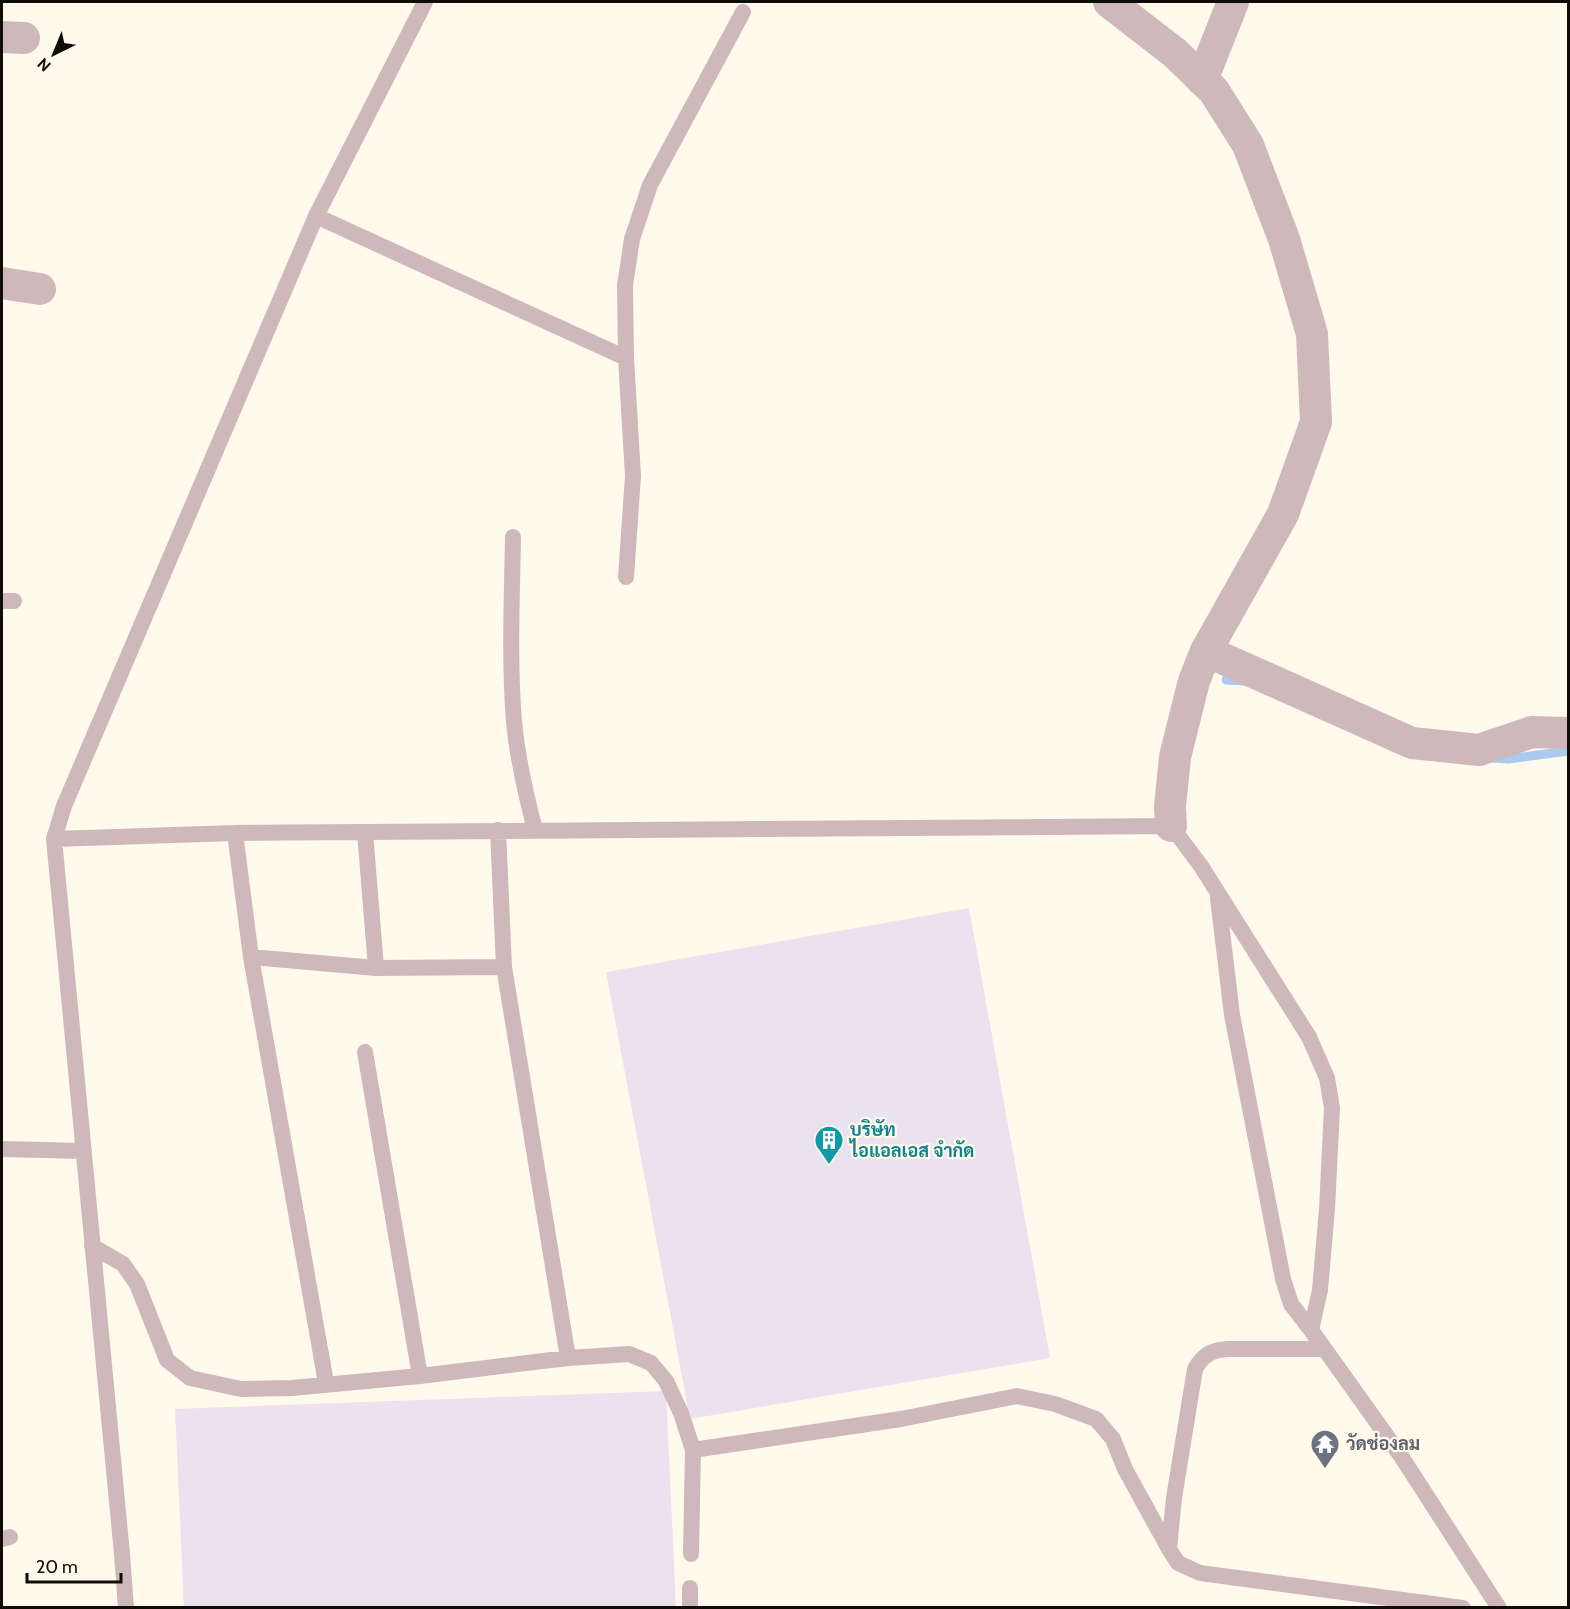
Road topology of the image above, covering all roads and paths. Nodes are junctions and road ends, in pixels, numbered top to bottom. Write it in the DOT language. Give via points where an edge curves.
graph roads {
  1 [pos="425,2"];
  2 [pos="1109,2"];
  3 [pos="1233,2"];
  4 [pos="743,12"];
  5 [pos="1202,80"];
  6 [pos="316,216"];
  7 [pos="2,283"];
  8 [pos="40,289"];
  9 [pos="626,358"];
  10 [pos="513,537"];
  11 [pos="626,577"];
  12 [pos="1206,651"];
  13 [pos="1569,733"];
  14 [pos="1171,826"];
  15 [pos="498,830"];
  16 [pos="535,830"];
  17 [pos="365,832"];
  18 [pos="235,833"];
  19 [pos="54,838"];
  20 [pos="1218,893"];
  21 [pos="251,957"];
  22 [pos="504,967"];
  23 [pos="376,968"];
  24 [pos="365,1052"];
  25 [pos="2,1149"];
  26 [pos="84,1150"];
  27 [pos="92,1246"];
  28 [pos="1311,1330"];
  29 [pos="1324,1349"];
  30 [pos="568,1358"];
  31 [pos="420,1376"];
  32 [pos="326,1383"];
  33 [pos="693,1450"];
  34 [pos="1169,1549"];
  35 [pos="691,1554"];
  36 [pos="690,1588"];
  37 [pos="126,1608"];
  38 [pos="690,1608"];
  39 [pos="1463,1608"];
  40 [pos="1499,1608"];
  1 -- 6 [label="lane"];
  2 -- 5 [label="street" via="1175,53"];
  3 -- 5 [label="street"];
  4 -- 9 [label="lane" via="650,185 632,239 625,285"];
  5 -- 12 [label="street" via="1248,145 1284,239 1312,334 1316,422 1283,514"];
  6 -- 9 [label="lane"];
  6 -- 19 [label="lane" via="64,806"];
  7 -- 8 [label="street"];
  9 -- 11 [label="lane" via="633,476"];
  10 -- 16 [label="lane" via="514,722"];
  12 -- 13 [label="street" via="1412,743 1479,750 1532,732"];
  12 -- 14 [label="street" via="1194,681 1175,757"];
  14 -- 16 [label="lane"];
  14 -- 20 [label="lane"];
  15 -- 16 [label="lane"];
  15 -- 17 [label="lane"];
  15 -- 22 [label="lane"];
  17 -- 18 [label="lane"];
  17 -- 23 [label="lane"];
  18 -- 19 [label="lane"];
  18 -- 21 [label="lane"];
  19 -- 26 [label="lane"];
  20 -- 28 [label="lane" via="1232,1015 1283,1279 1291,1304"];
  20 -- 28 [label="lane" via="1309,1037 1326,1078 1332,1108 1327,1209 1320,1290"];
  21 -- 23 [label="lane"];
  21 -- 32 [label="lane"];
  22 -- 23 [label="lane"];
  22 -- 30 [label="lane"];
  24 -- 31 [label="lane"];
  25 -- 26 [label="lane"];
  26 -- 27 [label="lane"];
  27 -- 32 [label="lane" via="123,1264 137,1284 167,1360 190,1378 241,1389"];
  27 -- 37 [label="lane"];
  28 -- 29 [label="lane"];
  29 -- 34 [label="lane" via="1228,1349 1214,1350 1202,1357 1195,1369"];
  29 -- 40 [label="lane" via="1401,1456"];
  30 -- 31 [label="lane"];
  30 -- 33 [label="lane" via="629,1354 651,1363 666,1381"];
  31 -- 32 [label="lane"];
  33 -- 34 [label="lane" via="901,1419 1017,1396 1096,1419 1113,1439"];
  33 -- 35 [label="lane"];
  34 -- 39 [label="lane" via="1178,1563 1200,1573"];
  36 -- 38 [label="lane"];
}
